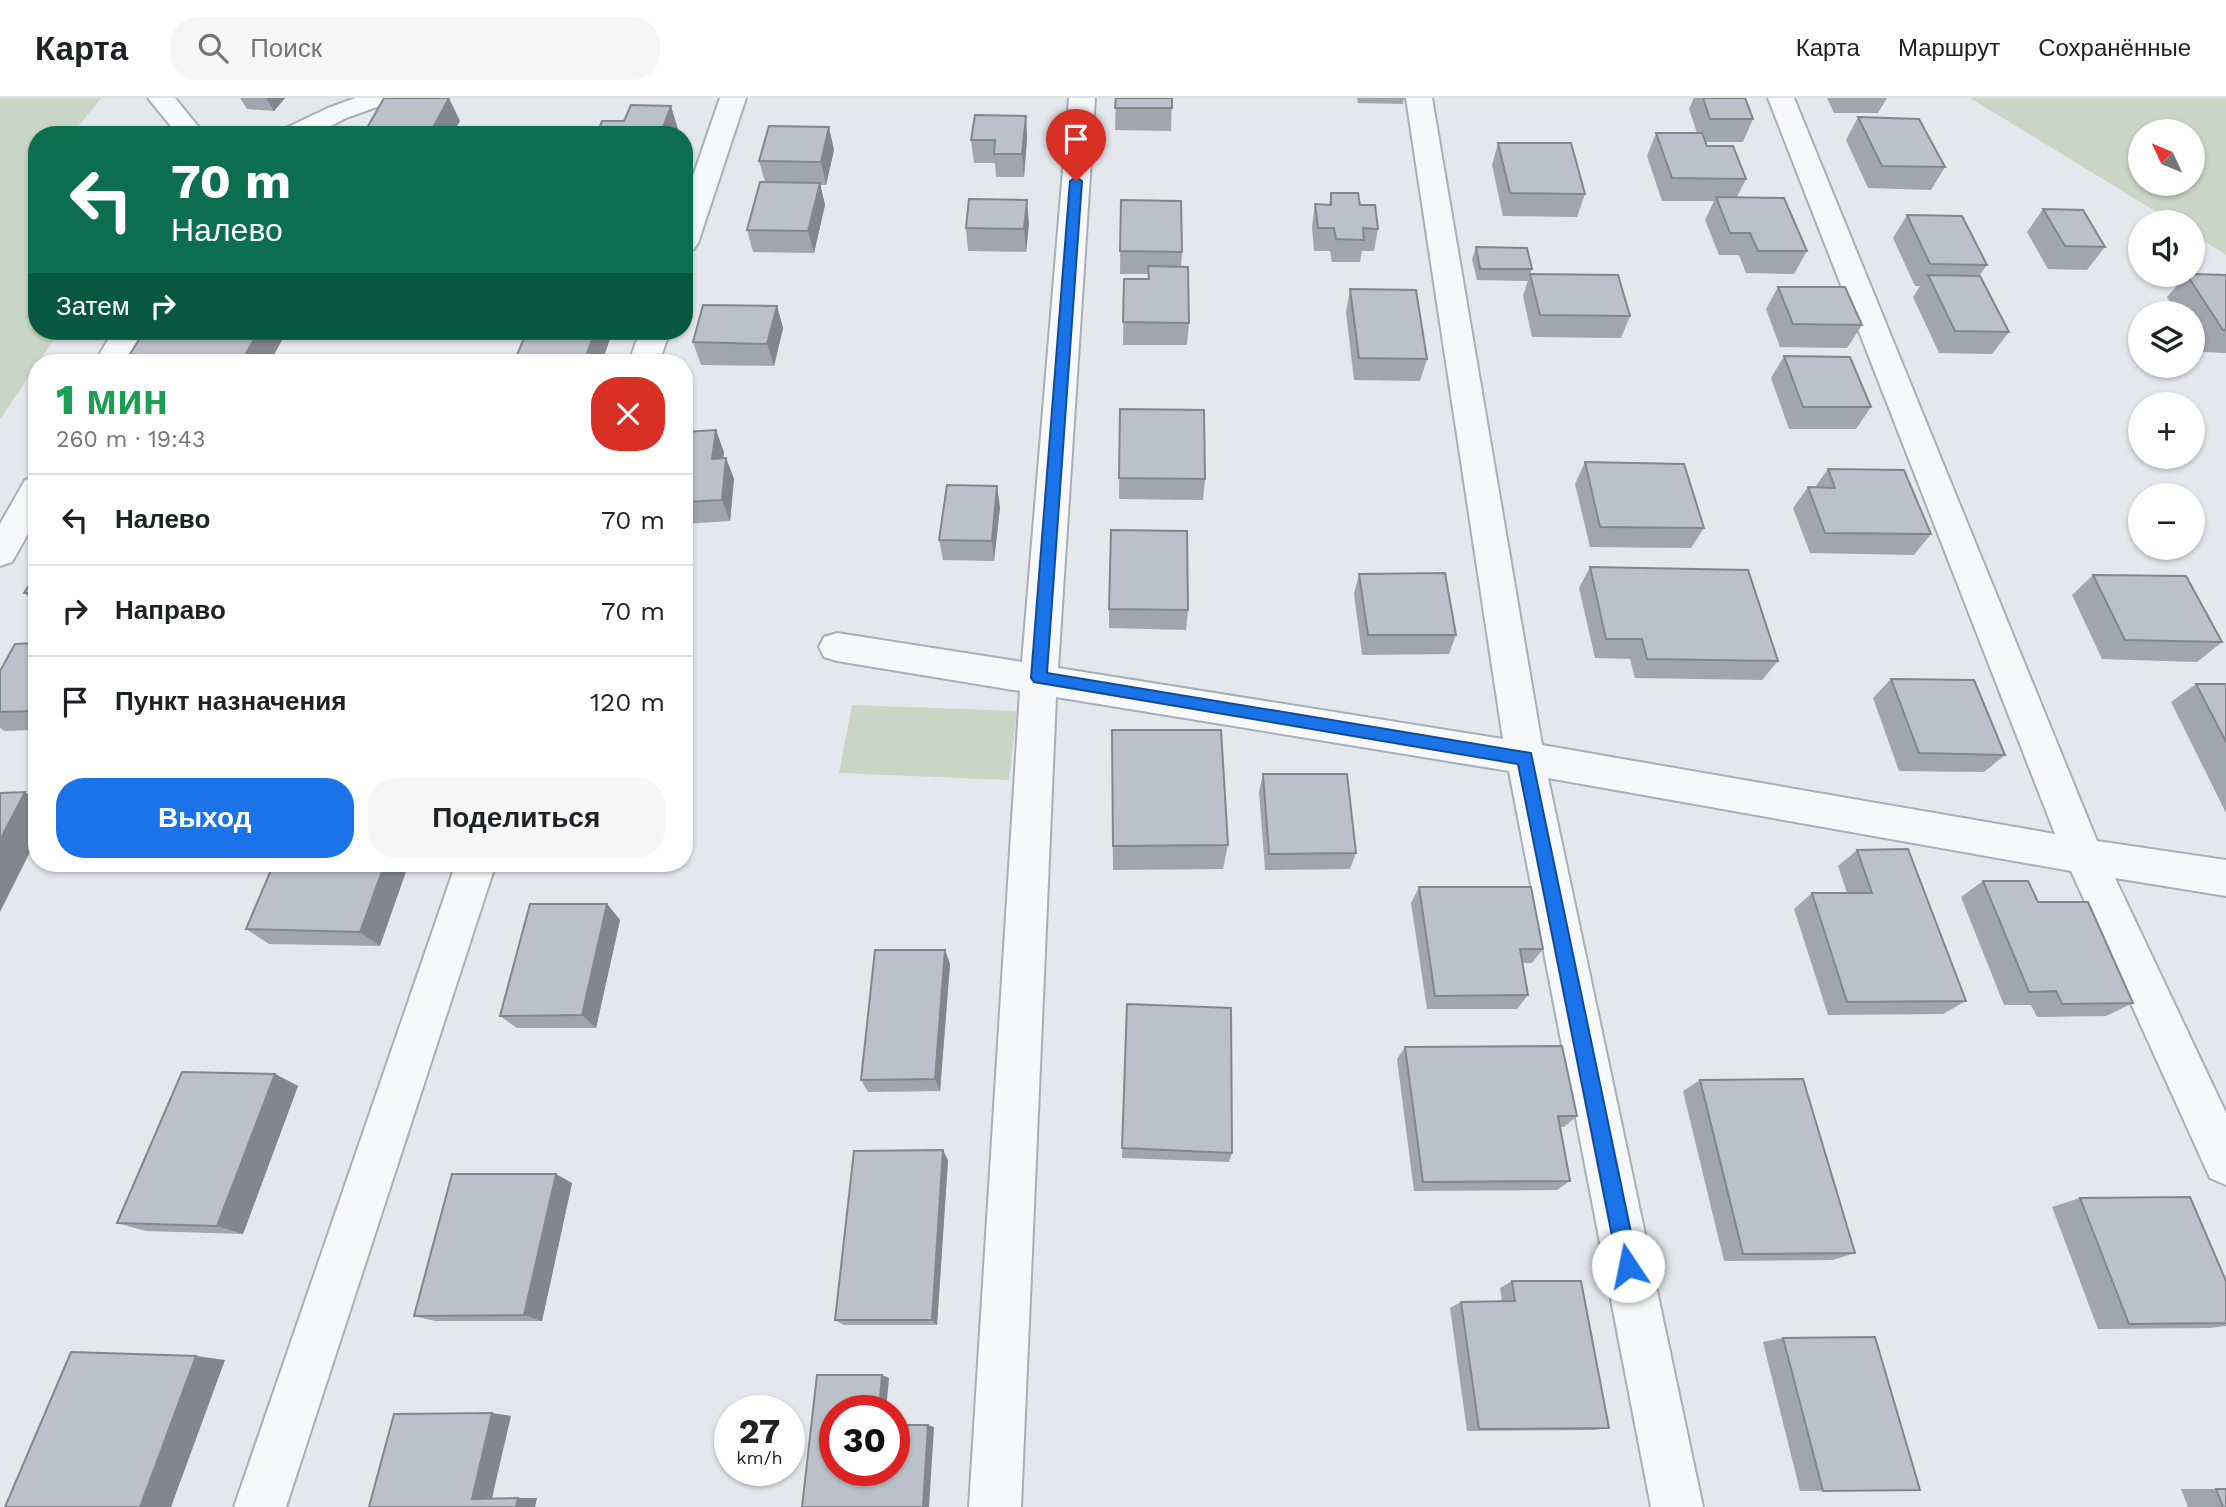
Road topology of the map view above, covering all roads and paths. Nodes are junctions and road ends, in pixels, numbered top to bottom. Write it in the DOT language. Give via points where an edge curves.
graph roads {
  1 [pos="160,98"];
  2 [pos="379,98"];
  3 [pos="733,98"];
  4 [pos="1082,98"];
  5 [pos="1419,98"];
  6 [pos="1781,98"];
  7 [pos="184,126"];
  8 [pos="311,126"];
  9 [pos="693,216"];
  10 [pos="28,505"];
  11 [pos="0,553"];
  12 [pos="837,647"];
  13 [pos="1039,678"];
  14 [pos="1525,758"];
  15 [pos="2084,856"];
  16 [pos="473,872"];
  17 [pos="2226,878"];
  18 [pos="2226,1162"];
  19 [pos="260,1507"];
  20 [pos="995,1507"];
  21 [pos="1677,1507"];
  1 -- 7 [label="street"];
  2 -- 8 [label="street"];
  3 -- 9 [label="street"];
  4 -- 13 [label="street"];
  5 -- 14 [label="street"];
  6 -- 15 [label="street"];
  10 -- 11 [label="street"];
  12 -- 13 [label="street"];
  13 -- 14 [label="street"];
  13 -- 20 [label="street"];
  14 -- 15 [label="street"];
  14 -- 21 [label="street"];
  15 -- 17 [label="street"];
  15 -- 18 [label="street"];
  16 -- 19 [label="street"];
}
